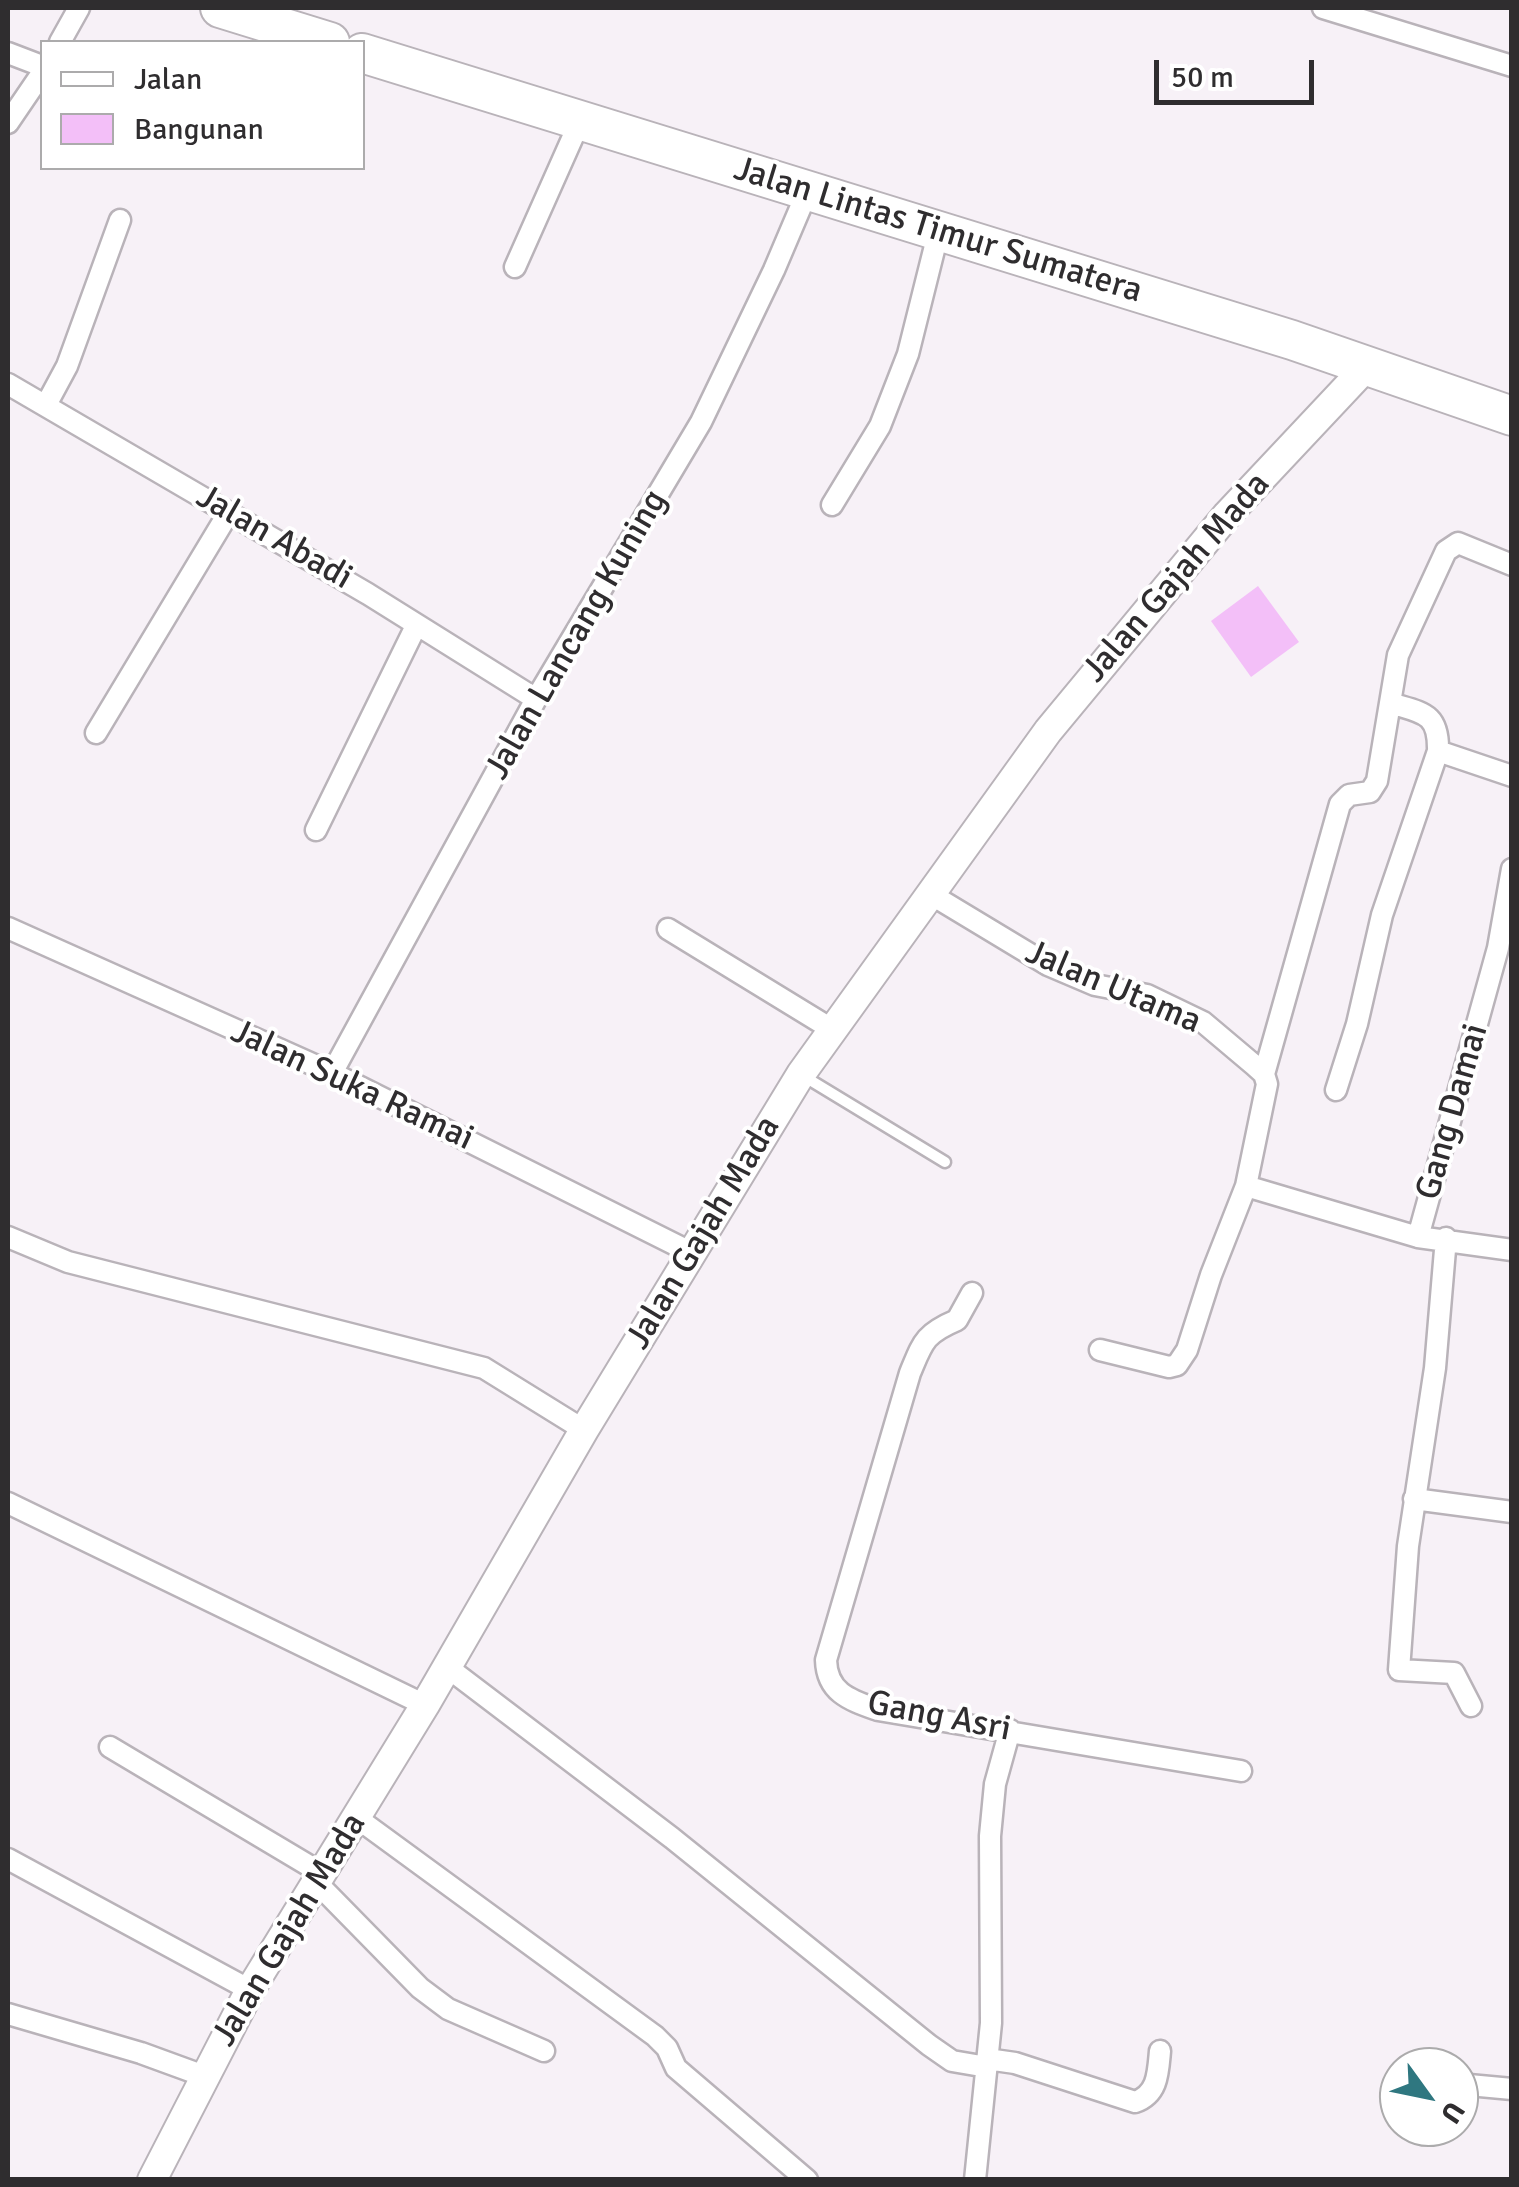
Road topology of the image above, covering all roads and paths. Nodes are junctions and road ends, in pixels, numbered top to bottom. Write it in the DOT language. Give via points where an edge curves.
graph roads {
  1 [pos="80,8"];
  2 [pos="220,8"];
  3 [pos="1323,8"];
  4 [pos="61,40"];
  5 [pos="324,40"];
  6 [pos="8,53"];
  7 [pos="365,54"];
  8 [pos="40,65"];
  9 [pos="1512,66"];
  10 [pos="40,76"];
  11 [pos="580,121"];
  12 [pos="8,123"];
  13 [pos="808,190"];
  14 [pos="120,220"];
  15 [pos="939,230"];
  16 [pos="515,266"];
  17 [pos="1368,365"];
  18 [pos="8,384"];
  19 [pos="46,405"];
  20 [pos="1512,416"];
  21 [pos="832,505"];
  22 [pos="229,512"];
  23 [pos="1512,565"];
  24 [pos="416,626"];
  25 [pos="536,698"];
  26 [pos="1390,704"];
  27 [pos="96,733"];
  28 [pos="1438,751"];
  29 [pos="1512,776"];
  30 [pos="316,830"];
  31 [pos="1512,869"];
  32 [pos="932,895"];
  33 [pos="8,928"];
  34 [pos="668,929"];
  35 [pos="832,1030"];
  36 [pos="332,1074"];
  37 [pos="800,1074"];
  38 [pos="1264,1074"];
  39 [pos="1336,1090"];
  40 [pos="944,1162"];
  41 [pos="1246,1186"];
  42 [pos="1418,1236"];
  43 [pos="8,1238"];
  44 [pos="1446,1238"];
  45 [pos="1512,1250"];
  46 [pos="692,1253"];
  47 [pos="972,1293"];
  48 [pos="1100,1350"];
  49 [pos="584,1430"];
  50 [pos="1414,1499"];
  51 [pos="8,1502"];
  52 [pos="1512,1512"];
  53 [pos="447,1667"];
  54 [pos="425,1705"];
  55 [pos="1471,1706"];
  56 [pos="1010,1730"];
  57 [pos="110,1747"];
  58 [pos="1242,1771"];
  59 [pos="357,1818"];
  60 [pos="8,1860"];
  61 [pos="320,1878"];
  62 [pos="250,1990"];
  63 [pos="8,2014"];
  64 [pos="544,2050"];
  65 [pos="1160,2051"];
  66 [pos="987,2063"];
  67 [pos="204,2076"];
  68 [pos="1479,2086"];
  69 [pos="1512,2089"];
  70 [pos="152,2180"];
  71 [pos="807,2180"];
  72 [pos="975,2180"];
  1 -- 4 [label="street"];
  2 -- 5 [label="highway"];
  3 -- 9 [label="street"];
  6 -- 8 [label="street"];
  7 -- 11 [label="highway, Jalan Lintas Timur Sumatera"];
  10 -- 12 [label="street"];
  11 -- 13 [label="highway, Jalan Lintas Timur Sumatera"];
  11 -- 16 [label="street"];
  13 -- 15 [label="highway, Jalan Lintas Timur Sumatera"];
  13 -- 25 [label="street, Jalan Lancang Kuning" via="701,422"];
  14 -- 19 [label="street" via="67,366"];
  15 -- 17 [label="highway, Jalan Lintas Timur Sumatera"];
  15 -- 21 [label="street" via="908,354 880,426"];
  17 -- 20 [label="highway, Jalan Lintas Timur Sumatera"];
  17 -- 32 [label="street, Jalan Gajah Mada" via="1158,596 1048,731"];
  18 -- 19 [label="street, Jalan Abadi"];
  19 -- 22 [label="street, Jalan Abadi"];
  22 -- 24 [label="street, Jalan Abadi"];
  22 -- 27 [label="street"];
  23 -- 26 [label="street" via="1458,544 1446,551 1398,655"];
  24 -- 25 [label="street, Jalan Abadi"];
  24 -- 30 [label="street"];
  25 -- 36 [label="street, Jalan Lancang Kuning"];
  26 -- 28 [label="street" via="1430,718 1439,733"];
  26 -- 38 [label="street" via="1374,787 1340,804"];
  28 -- 29 [label="street"];
  28 -- 39 [label="street" via="1382,915"];
  31 -- 42 [label="street, Gang Damai" via="1498,948"];
  32 -- 35 [label="street, Jalan Gajah Mada"];
  32 -- 38 [label="street, Jalan Utama" via="1048,965 1095,985 1147,995 1203,1022"];
  33 -- 36 [label="street, Jalan Suka Ramai"];
  34 -- 35 [label="street"];
  35 -- 37 [label="street, Jalan Gajah Mada"];
  36 -- 46 [label="street, Jalan Suka Ramai"];
  37 -- 40 [label="lane"];
  37 -- 46 [label="street, Jalan Gajah Mada"];
  38 -- 41 [label="street" via="1266,1096"];
  41 -- 42 [label="street"];
  41 -- 48 [label="street" via="1178,1365"];
  42 -- 44 [label="street"];
  43 -- 49 [label="street" via="68,1262 484,1368"];
  44 -- 45 [label="street"];
  44 -- 50 [label="street" via="1436,1368"];
  46 -- 49 [label="street, Jalan Gajah Mada"];
  47 -- 56 [label="street, Gang Asri" via="957,1320 926,1337 910,1373 826,1674 846,1699 878,1710"];
  49 -- 53 [label="street, Jalan Gajah Mada"];
  50 -- 52 [label="street"];
  50 -- 55 [label="street" via="1399,1670 1454,1673"];
  51 -- 54 [label="street"];
  53 -- 54 [label="street, Jalan Gajah Mada"];
  53 -- 66 [label="street" via="929,2045 952,2061"];
  54 -- 59 [label="street, Jalan Gajah Mada"];
  56 -- 58 [label="street, Gang Asri"];
  56 -- 66 [label="street" via="990,1836"];
  57 -- 61 [label="street"];
  59 -- 61 [label="street, Jalan Gajah Mada"];
  59 -- 71 [label="street" via="655,2036 676,2068"];
  60 -- 62 [label="street"];
  61 -- 62 [label="street, Jalan Gajah Mada"];
  61 -- 64 [label="street" via="420,1988 448,2009"];
  62 -- 67 [label="street, Jalan Gajah Mada"];
  63 -- 67 [label="street"];
  65 -- 66 [label="street" via="1157,2082 1147,2098 1135,2102 1015,2064"];
  66 -- 72 [label="street"];
  67 -- 70 [label="street, Jalan Gajah Mada"];
  68 -- 69 [label="street"];
}
